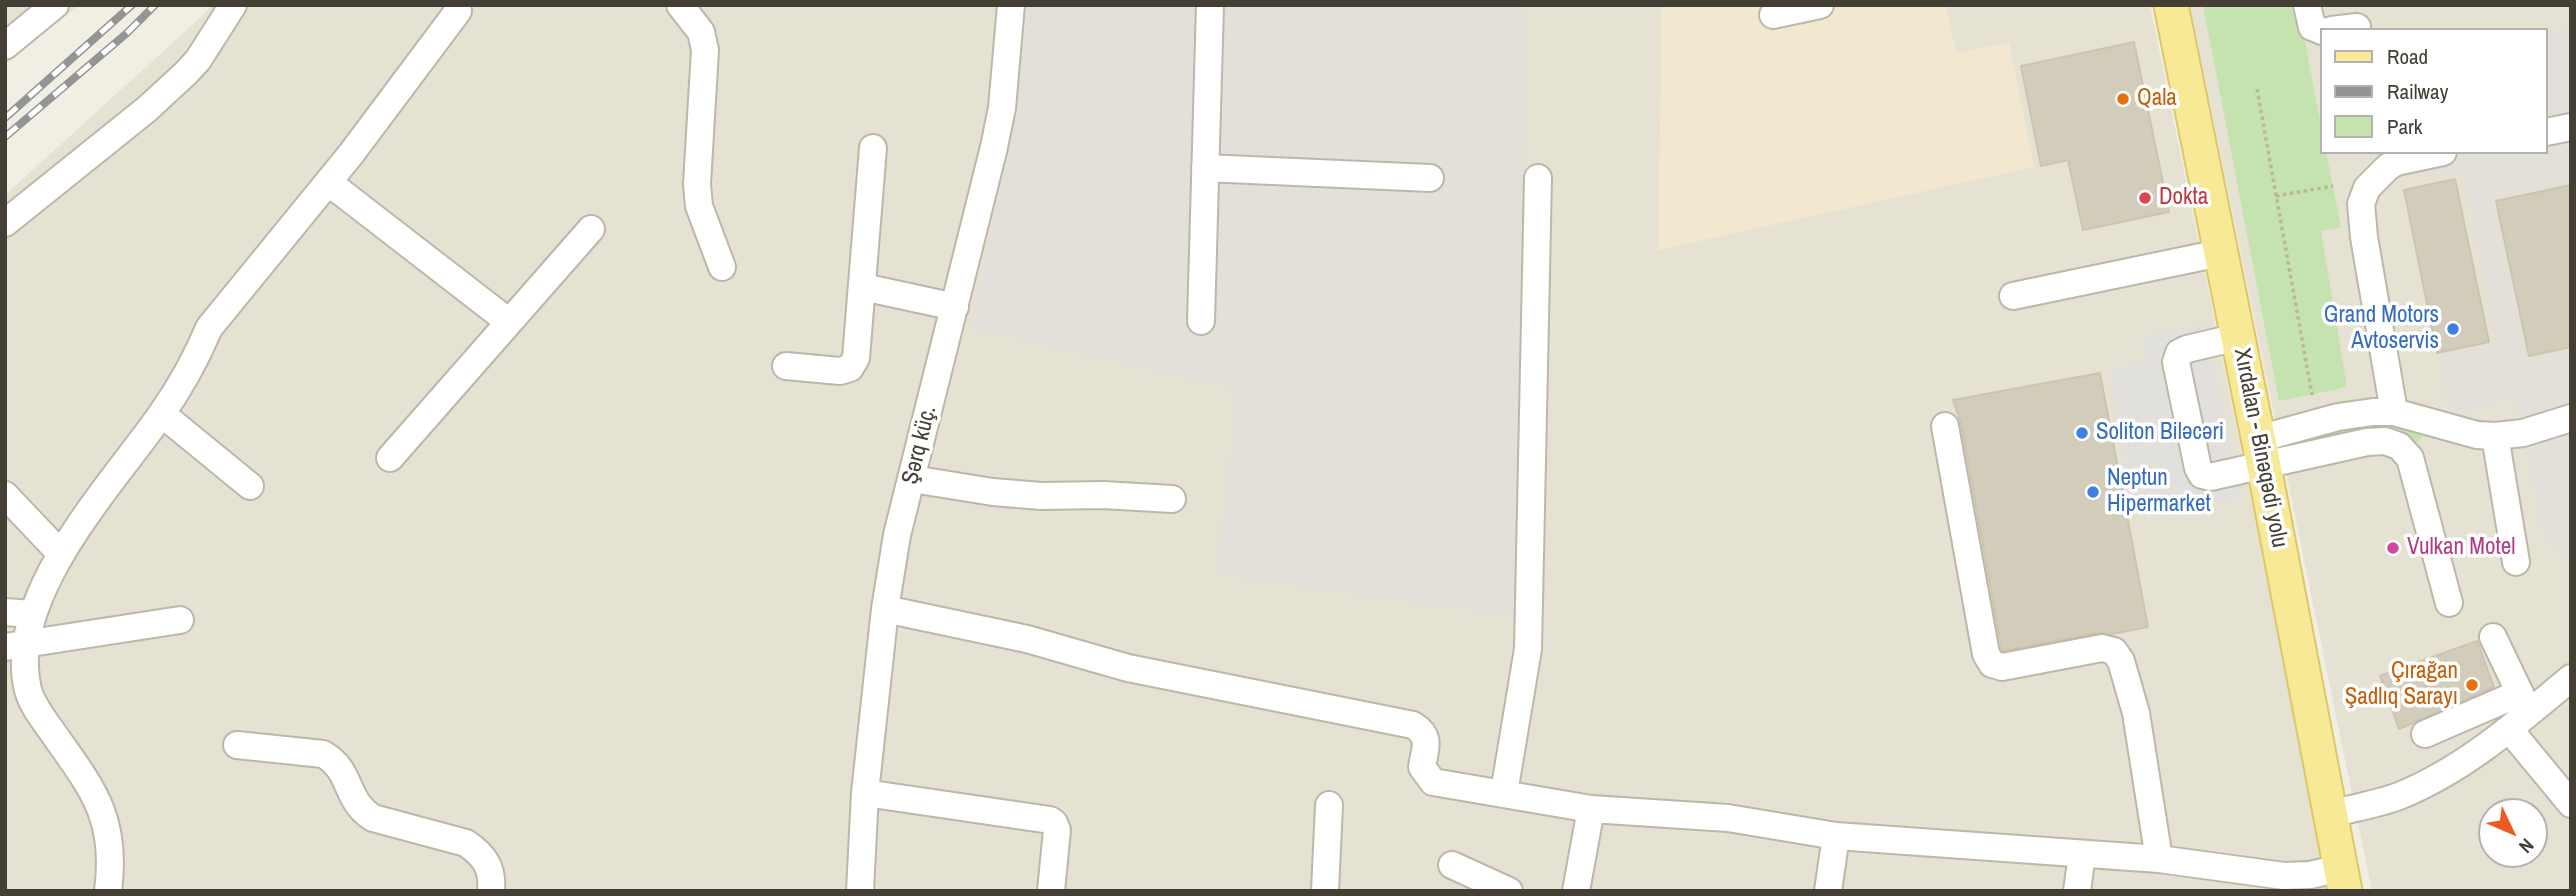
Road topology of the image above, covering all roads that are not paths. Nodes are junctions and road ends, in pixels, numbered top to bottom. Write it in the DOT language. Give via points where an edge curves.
graph roads {
  1 [pos="55,5"];
  2 [pos="233,5"];
  3 [pos="680,5"];
  4 [pos="1011,5"];
  5 [pos="1210,5"];
  6 [pos="1820,5"];
  7 [pos="2171,5"];
  8 [pos="2307,5"];
  9 [pos="458,11"];
  10 [pos="1773,15"];
  11 [pos="2320,30"];
  12 [pos="5,46"];
  13 [pos="2571,127"];
  14 [pos="2548,132"];
  15 [pos="873,148"];
  16 [pos="2434,154"];
  17 [pos="1205,168"];
  18 [pos="1430,178"];
  19 [pos="1538,178"];
  20 [pos="328,182"];
  21 [pos="5,223"];
  22 [pos="590,229"];
  23 [pos="2220,253"];
  24 [pos="722,267"];
  25 [pos="863,287"];
  26 [pos="2013,296"];
  27 [pos="956,307"];
  28 [pos="1201,321"];
  29 [pos="509,322"];
  30 [pos="2238,337"];
  31 [pos="786,366"];
  32 [pos="2394,412"];
  33 [pos="162,414"];
  34 [pos="2571,418"];
  35 [pos="1945,426"];
  36 [pos="2495,436"];
  37 [pos="2261,453"];
  38 [pos="390,458"];
  39 [pos="912,479"];
  40 [pos="250,486"];
  41 [pos="5,495"];
  42 [pos="1172,499"];
  43 [pos="61,554"];
  44 [pos="2516,562"];
  45 [pos="2449,603"];
  46 [pos="885,609"];
  47 [pos="5,612"];
  48 [pos="33,614"];
  49 [pos="180,620"];
  50 [pos="2493,637"];
  51 [pos="15,645"];
  52 [pos="2571,678"];
  53 [pos="2525,703"];
  54 [pos="2509,729"];
  55 [pos="2425,734"];
  56 [pos="237,745"];
  57 [pos="865,793"];
  58 [pos="1504,793"];
  59 [pos="2571,804"];
  60 [pos="1329,805"];
  61 [pos="1591,809"];
  62 [pos="2331,814"];
  63 [pos="1836,836"];
  64 [pos="2082,855"];
  65 [pos="2159,859"];
  66 [pos="1452,865"];
  67 [pos="2343,879"];
  68 [pos="108,891"];
  69 [pos="491,891"];
  70 [pos="860,891"];
  71 [pos="1051,891"];
  72 [pos="1325,891"];
  73 [pos="1509,891"];
  74 [pos="1577,891"];
  75 [pos="1828,891"];
  76 [pos="2077,891"];
  1 -- 12 [label="street"];
  2 -- 21 [label="street" via="186,73"];
  3 -- 24 [label="street" via="701,32 705,50 696,184"];
  4 -- 27 [label="street, Şərq küç." via="1002,108"];
  5 -- 17 [label="street"];
  6 -- 10 [label="street"];
  7 -- 23 [label="main road, Xırdalan - Binəqədi yolu"];
  8 -- 11 [label="street" via="2312,27"];
  9 -- 20 [label="street"];
  13 -- 14 [label="street"];
  15 -- 25 [label="street"];
  16 -- 32 [label="street" via="2388,167 2367,188 2361,204"];
  17 -- 18 [label="street"];
  17 -- 28 [label="street"];
  19 -- 58 [label="street" via="1528,649"];
  20 -- 29 [label="street"];
  20 -- 33 [label="street" via="209,328"];
  22 -- 29 [label="street"];
  23 -- 26 [label="street"];
  23 -- 30 [label="main road, Xırdalan - Binəqədi yolu"];
  25 -- 27 [label="street"];
  25 -- 31 [label="street" via="856,358 850,368"];
  27 -- 39 [label="street, Şərq küç."];
  29 -- 38 [label="street"];
  30 -- 37 [label="main road, Xırdalan - Binəqədi yolu"];
  30 -- 37 [label="street" via="2187,349 2179,353 2176,362 2202,475 2210,477"];
  32 -- 36 [label="street"];
  32 -- 37 [label="street" via="2338,417"];
  33 -- 40 [label="street"];
  33 -- 43 [label="street"];
  34 -- 36 [label="street" via="2523,433"];
  35 -- 65 [label="street" via="1986,654 1992,664 2002,667 2102,648 2114,651 2136,713"];
  36 -- 44 [label="street"];
  37 -- 45 [label="street" via="2385,441 2399,446 2410,457"];
  37 -- 62 [label="main road, Xırdalan - Binəqədi yolu"];
  39 -- 42 [label="street" via="1041,496"];
  39 -- 46 [label="street, Şərq küç."];
  41 -- 43 [label="street"];
  43 -- 48 [label="street"];
  46 -- 57 [label="street, Şərq küç."];
  46 -- 58 [label="street" via="1027,639 1153,673 1413,725 1426,739 1422,767 1433,782"];
  47 -- 48 [label="street"];
  48 -- 51 [label="street"];
  49 -- 51 [label="street"];
  50 -- 53 [label="street"];
  51 -- 68 [label="street" via="29,692 43,719 91,786 103,811 111,857"];
  52 -- 53 [label="street"];
  53 -- 54 [label="street"];
  53 -- 55 [label="street"];
  54 -- 59 [label="street"];
  54 -- 62 [label="street" via="2397,797"];
  56 -- 69 [label="street" via="323,754 344,773 360,810 373,818 466,843 478,851 487,861"];
  57 -- 70 [label="street, Şərq küç."];
  57 -- 71 [label="street" via="1050,820 1057,830"];
  58 -- 61 [label="street"];
  60 -- 72 [label="street"];
  61 -- 63 [label="street" via="1728,818"];
  61 -- 74 [label="street"];
  62 -- 67 [label="main road, Xırdalan - Binəqədi yolu"];
  63 -- 64 [label="street"];
  63 -- 75 [label="street"];
  64 -- 65 [label="street"];
  64 -- 76 [label="street"];
  65 -- 67 [label="street"];
  66 -- 73 [label="street"];
}
